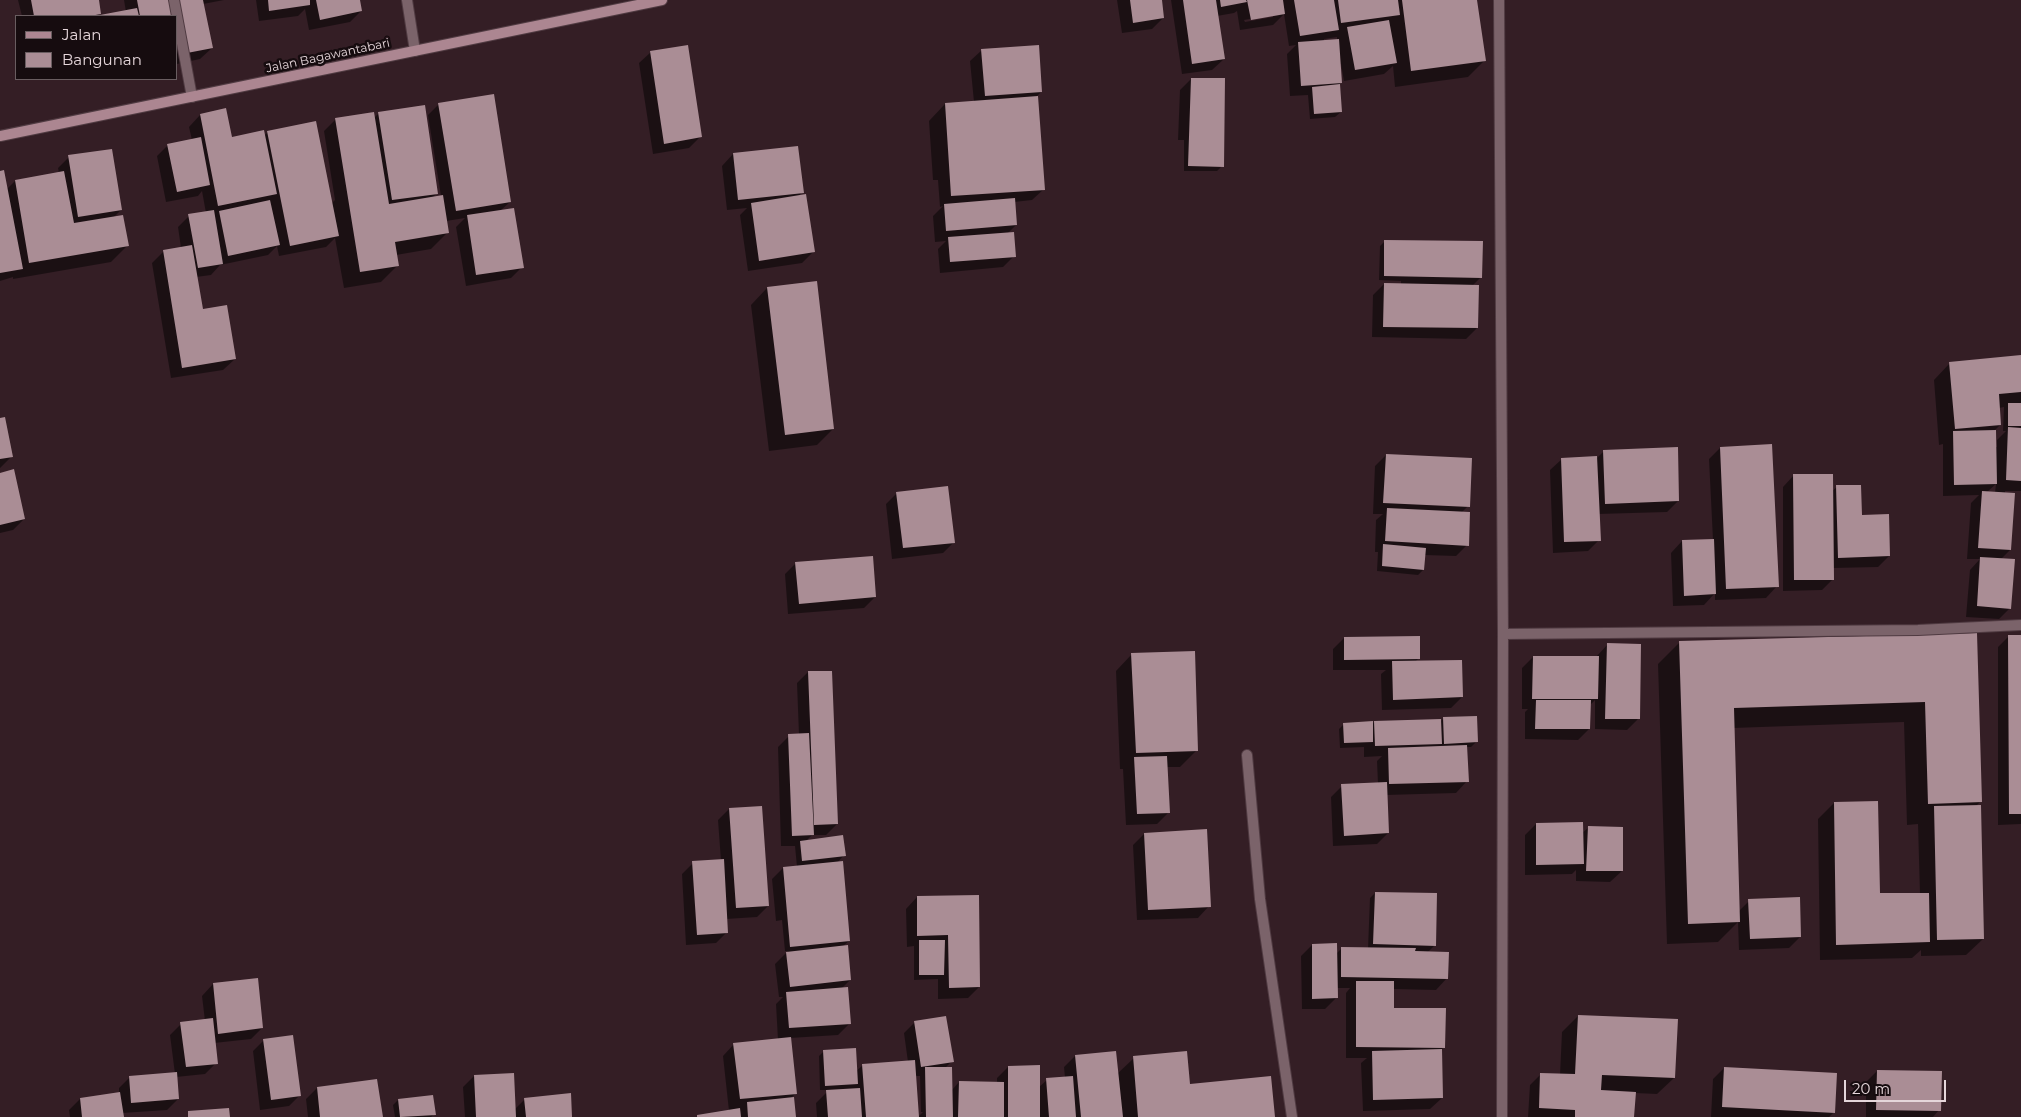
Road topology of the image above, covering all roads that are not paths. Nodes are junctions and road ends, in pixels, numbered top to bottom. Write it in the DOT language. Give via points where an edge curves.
graph roads {
  1 [pos="174,0"];
  2 [pos="407,0"];
  3 [pos="662,0"];
  4 [pos="1499,0"];
  5 [pos="177,15"];
  6 [pos="178,22"];
  7 [pos="415,51"];
  8 [pos="192,97"];
  9 [pos="0,136"];
  10 [pos="2021,625"];
  11 [pos="1503,634"];
  12 [pos="1247,754"];
  13 [pos="1292,1117"];
  14 [pos="1502,1117"];
  1 -- 5 [label="street"];
  2 -- 7 [label="street"];
  3 -- 7 [label="street, Jalan Bagawantabari"];
  4 -- 11 [label="street"];
  6 -- 8 [label="street"];
  7 -- 8 [label="street, Jalan Bagawantabari"];
  8 -- 9 [label="street, Jalan Bagawantabari"];
  10 -- 11 [label="street" via="1918,630"];
  11 -- 14 [label="street"];
  12 -- 13 [label="street" via="1260,898"];
}
